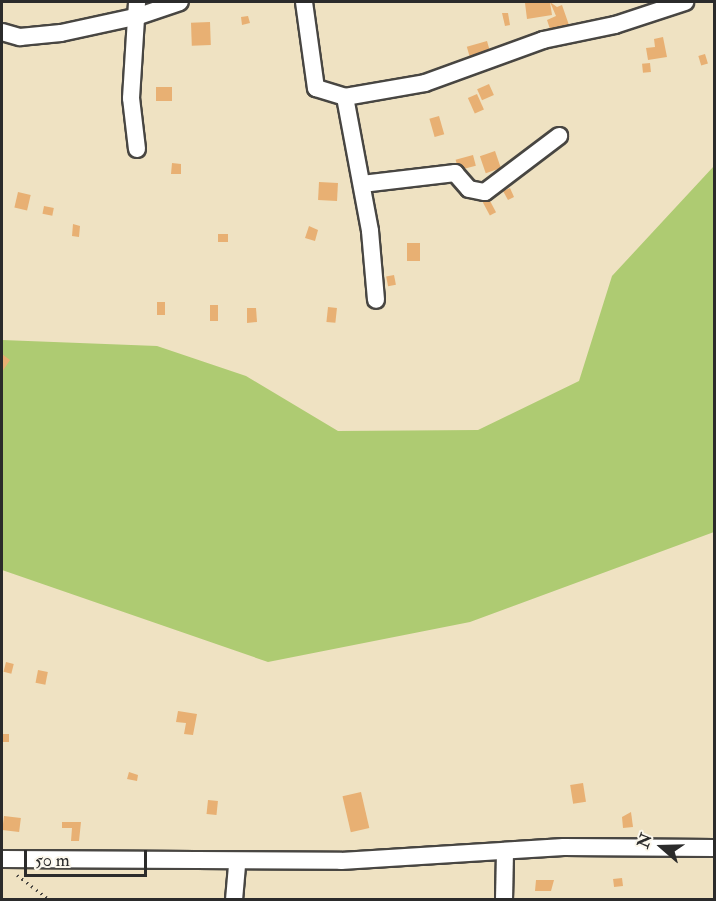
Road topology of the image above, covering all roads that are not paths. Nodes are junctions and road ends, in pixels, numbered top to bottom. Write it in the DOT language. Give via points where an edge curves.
graph roads {
  1 [pos="180,2"];
  2 [pos="304,2"];
  3 [pos="685,2"];
  4 [pos="138,9"];
  5 [pos="2,32"];
  6 [pos="345,97"];
  7 [pos="559,136"];
  8 [pos="136,149"];
  9 [pos="362,184"];
  10 [pos="376,300"];
  11 [pos="714,848"];
  12 [pos="505,851"];
  13 [pos="237,862"];
  14 [pos="6,864"];
  15 [pos="234,900"];
  16 [pos="504,900"];
  1 -- 4 [label="street"];
  2 -- 6 [label="street" via="316,88"];
  3 -- 6 [label="street" via="615,25 543,40 425,83"];
  4 -- 5 [label="street" via="61,33 20,37"];
  4 -- 8 [label="street" via="131,98"];
  6 -- 9 [label="street"];
  7 -- 9 [label="street" via="485,192 469,189 455,173"];
  9 -- 10 [label="street"];
  11 -- 12 [label="street"];
  12 -- 13 [label="street" via="352,861"];
  12 -- 16 [label="street"];
  13 -- 14 [label="street"];
  13 -- 15 [label="street"];
}
